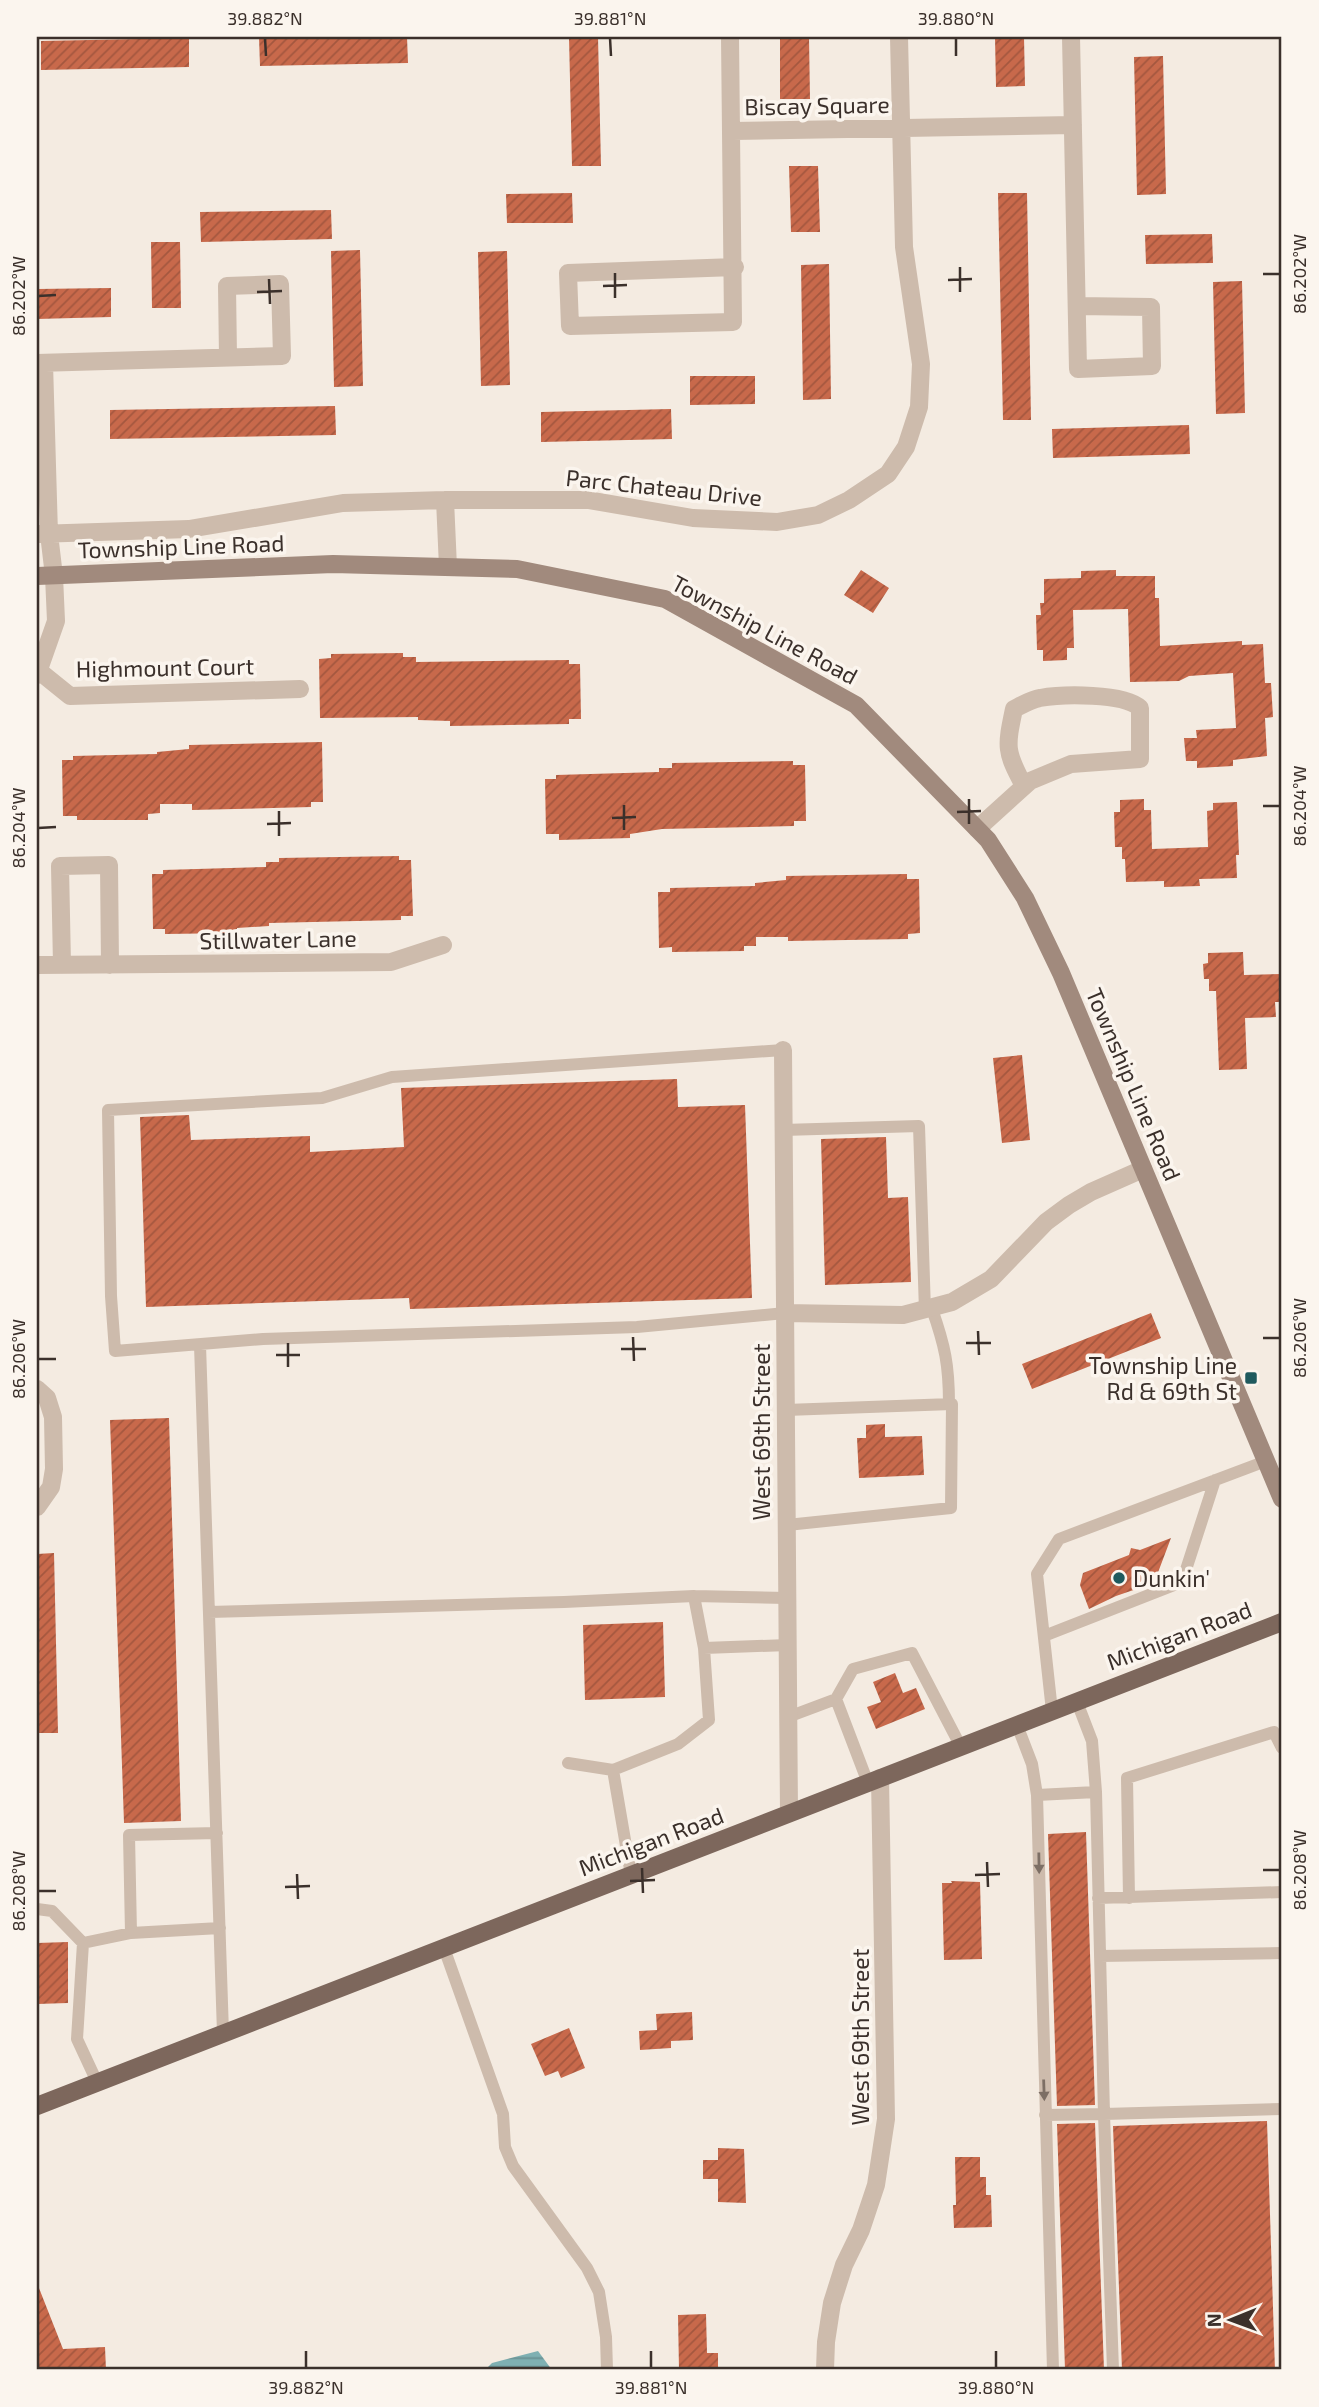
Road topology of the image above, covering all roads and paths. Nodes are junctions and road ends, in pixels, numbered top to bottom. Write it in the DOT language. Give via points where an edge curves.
graph roads {
  1 [pos="730,37"];
  2 [pos="899,37"];
  3 [pos="1071,37"];
  4 [pos="1073,125"];
  5 [pos="902,128"];
  6 [pos="733,131"];
  7 [pos="734,267"];
  8 [pos="1077,306"];
  9 [pos="228,357"];
  10 [pos="40,363"];
  11 [pos="445,500"];
  12 [pos="43,534"];
  13 [pos="448,567"];
  14 [pos="45,576"];
  15 [pos="38,673"];
  16 [pos="300,689"];
  17 [pos="1024,786"];
  18 [pos="977,829"];
  19 [pos="443,946"];
  20 [pos="37,965"];
  21 [pos="62,965"];
  22 [pos="110,965"];
  23 [pos="783,1050"];
  24 [pos="783,1130"];
  25 [pos="1143,1169"];
  26 [pos="928,1310"];
  27 [pos="785,1312"];
  28 [pos="200,1345"];
  29 [pos="37,1389"];
  30 [pos="949,1404"];
  31 [pos="786,1410"];
  32 [pos="1266,1461"];
  33 [pos="1215,1480"];
  34 [pos="1282,1499"];
  35 [pos="37,1507"];
  36 [pos="786,1525"];
  37 [pos="694,1595"];
  38 [pos="787,1598"];
  39 [pos="209,1612"];
  40 [pos="1282,1622"];
  41 [pos="1044,1636"];
  42 [pos="788,1645"];
  43 [pos="704,1648"];
  44 [pos="836,1699"];
  45 [pos="1077,1702"];
  46 [pos="1052,1711"];
  47 [pos="788,1717"];
  48 [pos="1017,1725"];
  49 [pos="961,1747"];
  50 [pos="1282,1748"];
  51 [pos="568,1763"];
  52 [pos="613,1770"];
  53 [pos="874,1780"];
  54 [pos="1096,1792"];
  55 [pos="1037,1795"];
  56 [pos="789,1813"];
  57 [pos="216,1833"];
  58 [pos="631,1875"];
  59 [pos="1282,1892"];
  60 [pos="1098,1898"];
  61 [pos="1129,1898"];
  62 [pos="37,1909"];
  63 [pos="220,1928"];
  64 [pos="131,1933"];
  65 [pos="83,1942"];
  66 [pos="444,1948"];
  67 [pos="1282,1953"];
  68 [pos="1100,1956"];
  69 [pos="223,2033"];
  70 [pos="97,2082"];
  71 [pos="37,2106"];
  72 [pos="1282,2109"];
  73 [pos="1104,2114"];
  74 [pos="1045,2115"];
  75 [pos="607,2370"];
  76 [pos="825,2370"];
  77 [pos="1053,2370"];
  78 [pos="1113,2370"];
  1 -- 6 [label="street, Biscay Square"];
  2 -- 5 [label="street, Parc Chateau Drive"];
  3 -- 4 [label="street"];
  4 -- 5 [label="street, Biscay Square"];
  4 -- 8 [label="street"];
  5 -- 6 [label="street, Biscay Square"];
  5 -- 11 [label="street, Parc Chateau Drive" via="904,247 921,364 919,407 906,447 888,474 818,514 777,522 693,518 588,500"];
  6 -- 7 [label="street, Biscay Square"];
  7 -- 7 [label="street, Biscay Square" via="733,322 570,326 568,273"];
  8 -- 8 [label="street" via="1078,369 1152,366 1152,307"];
  9 -- 9 [label="street" via="227,286 280,284 282,356"];
  9 -- 10 [label="street"];
  10 -- 12 [label="street"];
  11 -- 12 [label="street, Parc Chateau Drive" via="344,503 189,529"];
  11 -- 13 [label="street"];
  12 -- 14 [label="street"];
  13 -- 14 [label="main road, Township Line Road" via="333,564"];
  13 -- 18 [label="main road, Township Line Road" via="517,569 665,599 856,705"];
  14 -- 15 [label="street" via="56,621"];
  15 -- 16 [label="street, Highmount Court" via="70,696"];
  17 -- 17 [label="street" via="1071,764 1140,759 1140,708 1108,696 1040,698 1014,709 1008,757"];
  17 -- 18 [label="street"];
  18 -- 25 [label="main road, Township Line Road" via="1026,898"];
  19 -- 22 [label="street, Stillwater Lane" via="391,962"];
  20 -- 21 [label="street, Stillwater Lane"];
  21 -- 22 [label="street, Stillwater Lane"];
  21 -- 22 [label="street" via="60,866 108,865"];
  23 -- 24 [label="street, West 69th Street"];
  23 -- 28 [label="lane" via="393,1077 322,1098 108,1110 115,1351"];
  24 -- 26 [label="lane" via="919,1126"];
  24 -- 27 [label="street, West 69th Street"];
  25 -- 26 [label="street" via="1069,1205 991,1279 965,1296"];
  25 -- 32 [label="main road, Township Line Road"];
  26 -- 27 [label="street" via="890,1316"];
  26 -- 30 [label="lane" via="944,1341"];
  27 -- 28 [label="lane" via="637,1327"];
  27 -- 31 [label="street, West 69th Street"];
  28 -- 39 [label="lane"];
  29 -- 35 [label="street" via="47,1398 53,1417 54,1469 51,1487"];
  30 -- 31 [label="lane"];
  30 -- 36 [label="lane" via="953,1404 950,1507"];
  31 -- 36 [label="street, West 69th Street"];
  32 -- 33 [label="lane"];
  32 -- 34 [label="main road, Township Line Road"];
  33 -- 41 [label="lane" via="1182,1582"];
  33 -- 41 [label="lane" via="1059,1539 1037,1574"];
  36 -- 38 [label="street, West 69th Street"];
  37 -- 38 [label="lane"];
  37 -- 39 [label="lane"];
  37 -- 43 [label="lane"];
  38 -- 42 [label="street, West 69th Street"];
  39 -- 57 [label="lane"];
  40 -- 45 [label="main road, Michigan Road"];
  41 -- 46 [label="lane"];
  42 -- 43 [label="lane"];
  42 -- 47 [label="street, West 69th Street"];
  43 -- 52 [label="lane" via="709,1720 678,1744"];
  44 -- 47 [label="lane"];
  44 -- 49 [label="lane" via="853,1668 912,1653"];
  44 -- 53 [label="lane"];
  45 -- 46 [label="main road, Michigan Road"];
  45 -- 54 [label="lane" via="1092,1741"];
  46 -- 48 [label="main road, Michigan Road"];
  47 -- 56 [label="street, West 69th Street"];
  48 -- 49 [label="main road, Michigan Road"];
  48 -- 55 [label="lane" via="1032,1764"];
  49 -- 53 [label="main road, Michigan Road"];
  50 -- 61 [label="lane" via="1274,1732 1127,1778"];
  51 -- 52 [label="lane"];
  52 -- 58 [label="lane"];
  53 -- 56 [label="main road, Michigan Road"];
  53 -- 76 [label="street, West 69th Street" via="886,2119 876,2185 832,2303"];
  54 -- 55 [label="lane"];
  54 -- 60 [label="lane"];
  55 -- 74 [label="lane, one-way"];
  56 -- 58 [label="main road, Michigan Road"];
  57 -- 63 [label="lane"];
  57 -- 64 [label="lane" via="129,1835"];
  58 -- 66 [label="main road, Michigan Road"];
  59 -- 61 [label="lane"];
  60 -- 61 [label="lane"];
  60 -- 68 [label="lane"];
  62 -- 65 [label="lane" via="52,1911"];
  63 -- 64 [label="lane"];
  63 -- 69 [label="lane"];
  64 -- 65 [label="lane"];
  65 -- 70 [label="lane" via="76,2039"];
  66 -- 69 [label="main road, Michigan Road"];
  66 -- 75 [label="lane" via="503,2114 505,2147 513,2166 587,2268 599,2292"];
  67 -- 68 [label="lane"];
  68 -- 73 [label="lane"];
  69 -- 70 [label="main road, Michigan Road"];
  70 -- 71 [label="main road, Michigan Road"];
  72 -- 73 [label="lane"];
  73 -- 74 [label="lane"];
  73 -- 78 [label="lane"];
  74 -- 77 [label="lane"];
}
